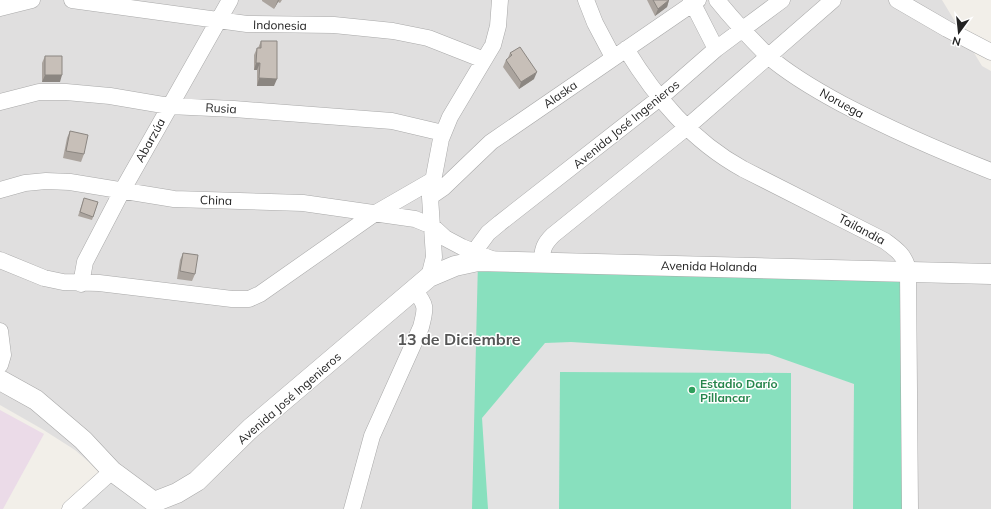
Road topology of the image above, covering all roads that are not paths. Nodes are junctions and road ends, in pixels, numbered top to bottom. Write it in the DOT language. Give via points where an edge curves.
graph roads {
  1 [pos="32,0"];
  2 [pos="72,0"];
  3 [pos="230,0"];
  4 [pos="500,0"];
  5 [pos="586,0"];
  6 [pos="717,0"];
  7 [pos="782,0"];
  8 [pos="833,0"];
  9 [pos="897,0"];
  10 [pos="694,1"];
  11 [pos="0,8"];
  12 [pos="217,21"];
  13 [pos="742,31"];
  14 [pos="716,50"];
  15 [pos="991,52"];
  16 [pos="620,53"];
  17 [pos="768,56"];
  18 [pos="484,60"];
  19 [pos="661,97"];
  20 [pos="0,102"];
  21 [pos="169,106"];
  22 [pos="686,128"];
  23 [pos="443,133"];
  24 [pos="991,171"];
  25 [pos="433,180"];
  26 [pos="0,190"];
  27 [pos="122,191"];
  28 [pos="430,197"];
  29 [pos="374,214"];
  30 [pos="432,226"];
  31 [pos="474,252"];
  32 [pos="0,260"];
  33 [pos="496,261"];
  34 [pos="542,262"];
  35 [pos="908,271"];
  36 [pos="991,274"];
  37 [pos="422,283"];
  38 [pos="81,284"];
  39 [pos="0,332"];
  40 [pos="0,365"];
  41 [pos="0,380"];
  42 [pos="112,471"];
  43 [pos="152,507"];
  44 [pos="70,509"];
  45 [pos="352,509"];
  46 [pos="910,509"];
  1 -- 11 [label="street"];
  2 -- 12 [label="street, Indonesia"];
  3 -- 12 [label="street, Abarzúa"];
  4 -- 18 [label="street" via="498,26 493,45"];
  5 -- 16 [label="street, Tailandia" via="595,23"];
  6 -- 13 [label="street, Noruega"];
  7 -- 13 [label="street, Avenida José Ingenieros"];
  8 -- 17 [label="street"];
  9 -- 15 [label="street"];
  10 -- 14 [label="street"];
  10 -- 16 [label="street, Alaska"];
  12 -- 18 [label="street, Indonesia" via="334,25 393,31 428,38"];
  12 -- 21 [label="street, Abarzúa"];
  13 -- 14 [label="street, Avenida José Ingenieros"];
  13 -- 17 [label="street, Noruega"];
  14 -- 19 [label="street, Avenida José Ingenieros"];
  16 -- 19 [label="street, Tailandia" via="637,67"];
  16 -- 28 [label="street, Alaska" via="491,142 443,188"];
  17 -- 22 [label="street"];
  17 -- 24 [label="street, Noruega" via="791,73 862,114 905,136"];
  18 -- 23 [label="street"];
  19 -- 22 [label="street, Tailandia"];
  19 -- 31 [label="street, Avenida José Ingenieros" via="500,223 488,233"];
  20 -- 21 [label="street, Rusia" via="39,92 66,92"];
  21 -- 23 [label="street, Rusia" via="392,121"];
  21 -- 27 [label="street, Abarzúa"];
  22 -- 34 [label="street" via="546,242 542,250"];
  22 -- 35 [label="street, Tailandia" via="721,157 885,241 902,256"];
  23 -- 25 [label="street"];
  25 -- 28 [label="street"];
  25 -- 29 [label="street"];
  26 -- 27 [label="street, China" via="25,183 46,181 70,182"];
  27 -- 29 [label="street, China" via="174,199 303,203"];
  27 -- 38 [label="street, Abarzúa" via="85,262"];
  28 -- 30 [label="street"];
  29 -- 30 [label="street, China" via="415,219"];
  29 -- 38 [label="street" via="260,294 249,299 99,283"];
  30 -- 31 [label="street, China" via="445,238"];
  30 -- 37 [label="street" via="434,257"];
  31 -- 33 [label="street, China"];
  32 -- 38 [label="street" via="44,278"];
  33 -- 34 [label="street, Avenida Holanda"];
  33 -- 37 [label="street, Avenida Holanda" via="478,261 455,266"];
  34 -- 35 [label="street, Avenida Holanda"];
  35 -- 36 [label="street, Avenida Holanda"];
  35 -- 46 [label="street, Tailandia"];
  37 -- 43 [label="street, Avenida José Ingenieros" via="251,428 197,481"];
  37 -- 45 [label="street" via="425,310 421,327 372,436"];
  39 -- 40 [label="street" via="3,355"];
  41 -- 42 [label="street" via="36,400 51,412 83,440"];
  42 -- 43 [label="street"];
  42 -- 44 [label="street"];
}
